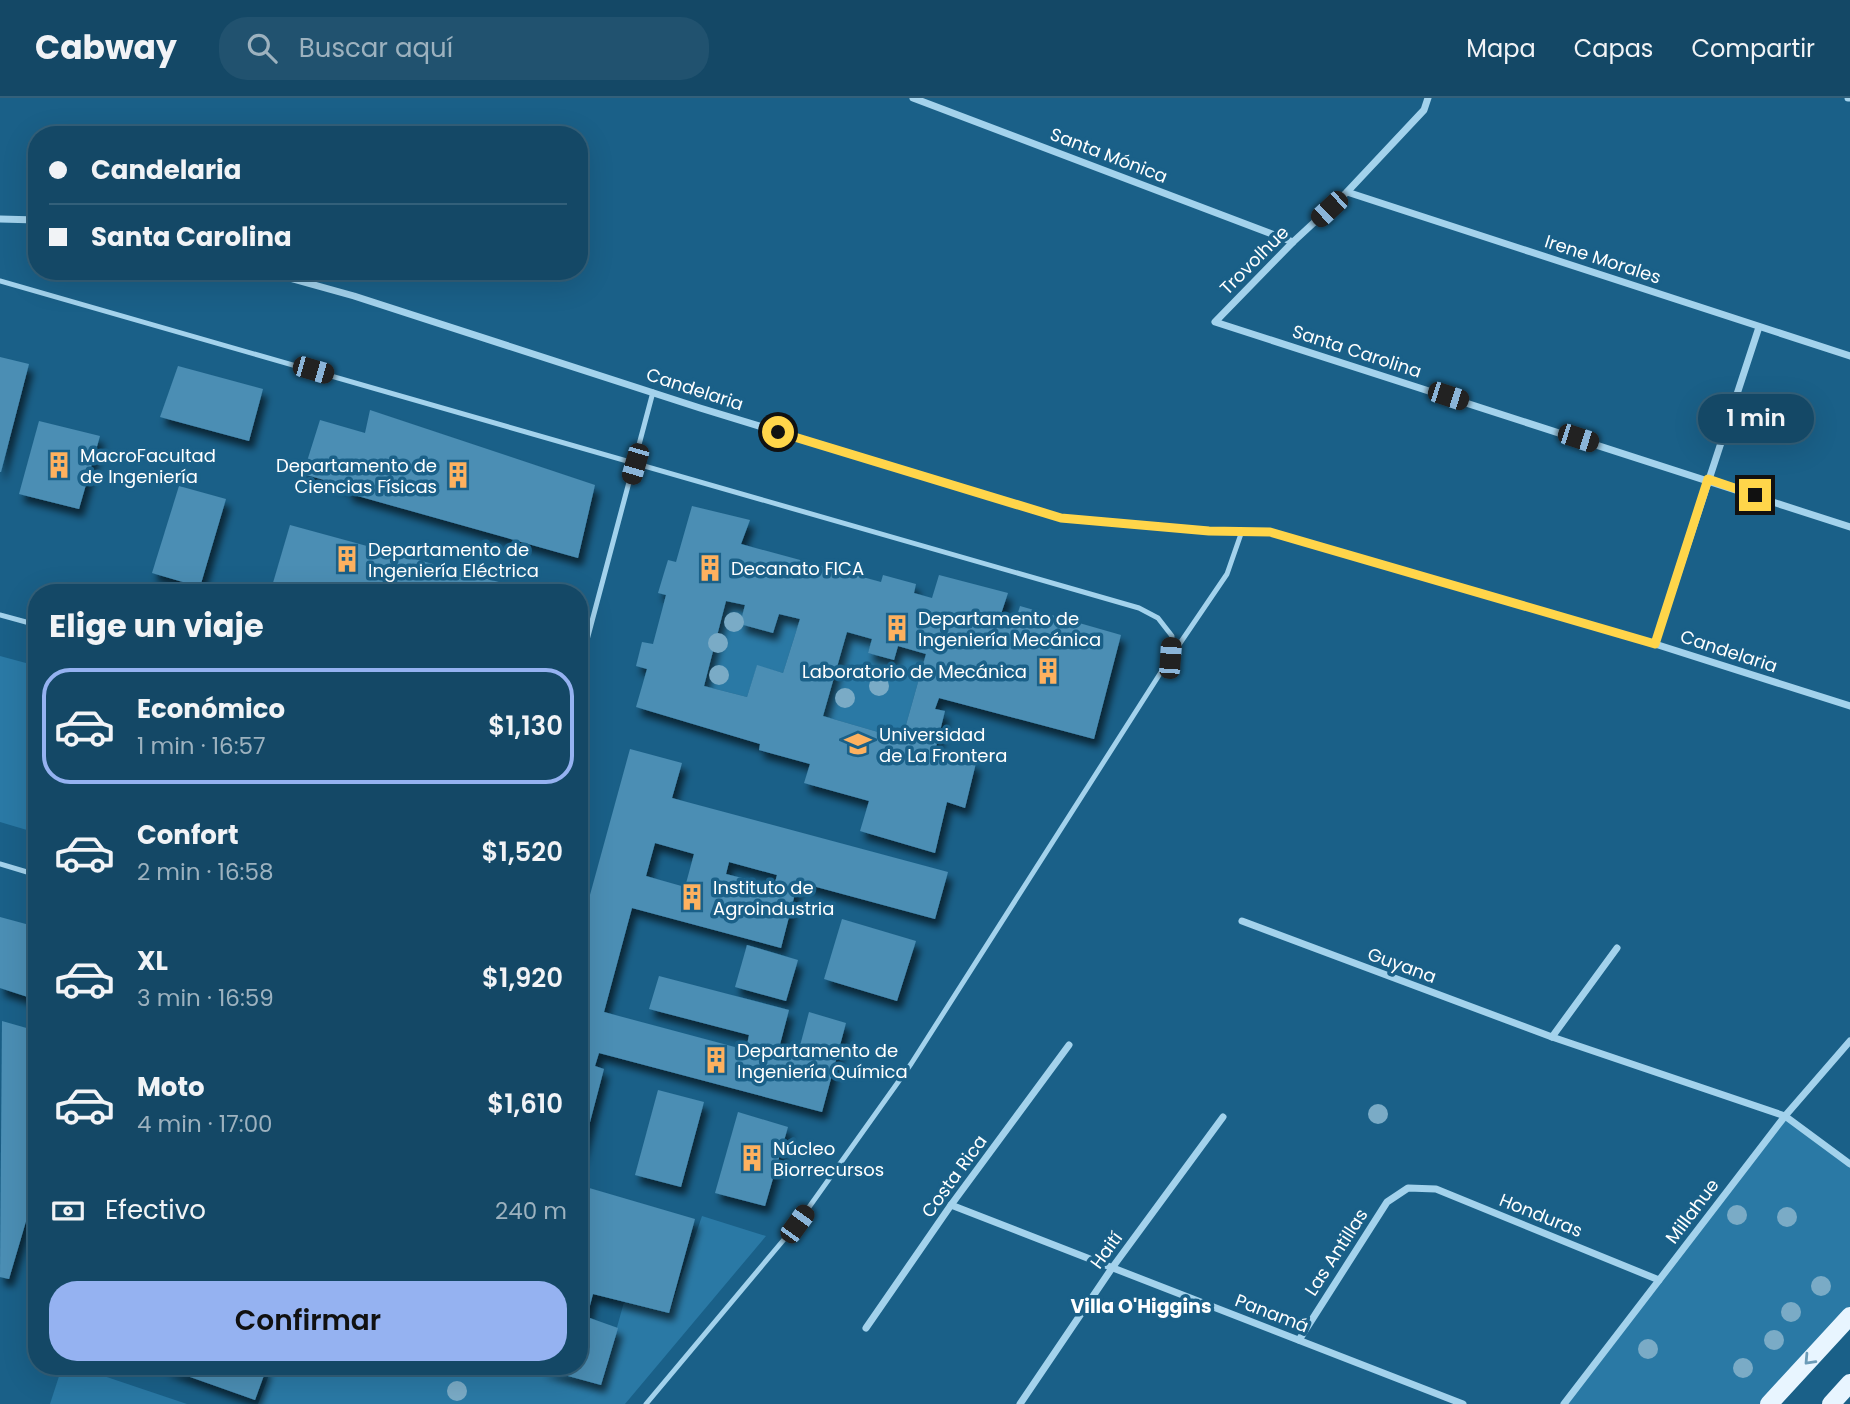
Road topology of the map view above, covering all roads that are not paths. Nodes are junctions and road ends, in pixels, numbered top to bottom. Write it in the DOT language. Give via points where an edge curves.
graph roads {
  1 [pos="913,98"];
  2 [pos="1428,98"];
  3 [pos="1347,192"];
  4 [pos="0,219"];
  5 [pos="28,220"];
  6 [pos="1293,242"];
  7 [pos="296,280"];
  8 [pos="0,281"];
  9 [pos="1214,322"];
  10 [pos="1759,327"];
  11 [pos="1850,356"];
  12 [pos="653,392"];
  13 [pos="635,464"];
  14 [pos="1708,479"];
  15 [pos="1850,527"];
  16 [pos="1242,530"];
  17 [pos="0,615"];
  18 [pos="28,623"];
  19 [pos="588,637"];
  20 [pos="1655,644"];
  21 [pos="1170,658"];
  22 [pos="1850,706"];
  23 [pos="0,864"];
  24 [pos="28,872"];
  25 [pos="1242,921"];
  26 [pos="1617,948"];
  27 [pos="1552,1037"];
  28 [pos="1850,1041"];
  29 [pos="1069,1045"];
  30 [pos="1784,1116"];
  31 [pos="1223,1118"];
  32 [pos="1850,1164"];
  33 [pos="1408,1188"];
  34 [pos="951,1205"];
  35 [pos="1112,1268"];
  36 [pos="1659,1280"];
  37 [pos="1850,1316"];
  38 [pos="866,1328"];
  39 [pos="1299,1340"];
  40 [pos="1850,1383"];
  41 [pos="646,1404"];
  42 [pos="1020,1404"];
  43 [pos="1463,1404"];
  44 [pos="1564,1404"];
  45 [pos="1769,1404"];
  46 [pos="1831,1404"];
  1 -- 6 [label="street, Santa Mónica"];
  2 -- 3 [label="street, Trovolhue" via="1424,110"];
  3 -- 6 [label="street, Trovolhue"];
  3 -- 10 [label="street, Irene Morales"];
  4 -- 5 [label="street"];
  6 -- 9 [label="street, Trovolhue"];
  7 -- 12 [label="street, Candelaria"];
  8 -- 13 [label="lane"];
  9 -- 14 [label="street, Santa Carolina"];
  10 -- 11 [label="street, Irene Morales"];
  10 -- 14 [label="street"];
  12 -- 13 [label="lane"];
  12 -- 16 [label="street, Candelaria" via="1061,518"];
  13 -- 19 [label="lane"];
  13 -- 21 [label="lane" via="1139,608 1158,618 1172,636"];
  14 -- 15 [label="street, Santa Carolina"];
  14 -- 20 [label="street"];
  16 -- 20 [label="street, Candelaria" via="1270,532"];
  16 -- 21 [label="lane" via="1227,574"];
  17 -- 18 [label="lane"];
  20 -- 22 [label="street, Candelaria"];
  21 -- 41 [label="lane" via="911,1064 797,1224"];
  23 -- 24 [label="lane"];
  25 -- 27 [label="street, Guyana"];
  26 -- 27 [label="street"];
  27 -- 30 [label="street, Guyana"];
  28 -- 30 [label="street, Millahue"];
  29 -- 34 [label="street, Costa Rica"];
  30 -- 32 [label="street, Guyana"];
  30 -- 36 [label="street, Millahue"];
  31 -- 35 [label="street, Haití"];
  33 -- 36 [label="street, Honduras" via="1436,1189"];
  33 -- 39 [label="street, Las Antillas" via="1387,1202"];
  34 -- 35 [label="street, Panamá"];
  34 -- 38 [label="street, Costa Rica"];
  35 -- 39 [label="street, Panamá"];
  35 -- 42 [label="street, Haití"];
  36 -- 44 [label="street, Millahue"];
  37 -- 45 [label="main road, one-way"];
  39 -- 43 [label="street, Panamá"];
  40 -- 46 [label="main road"];
}
